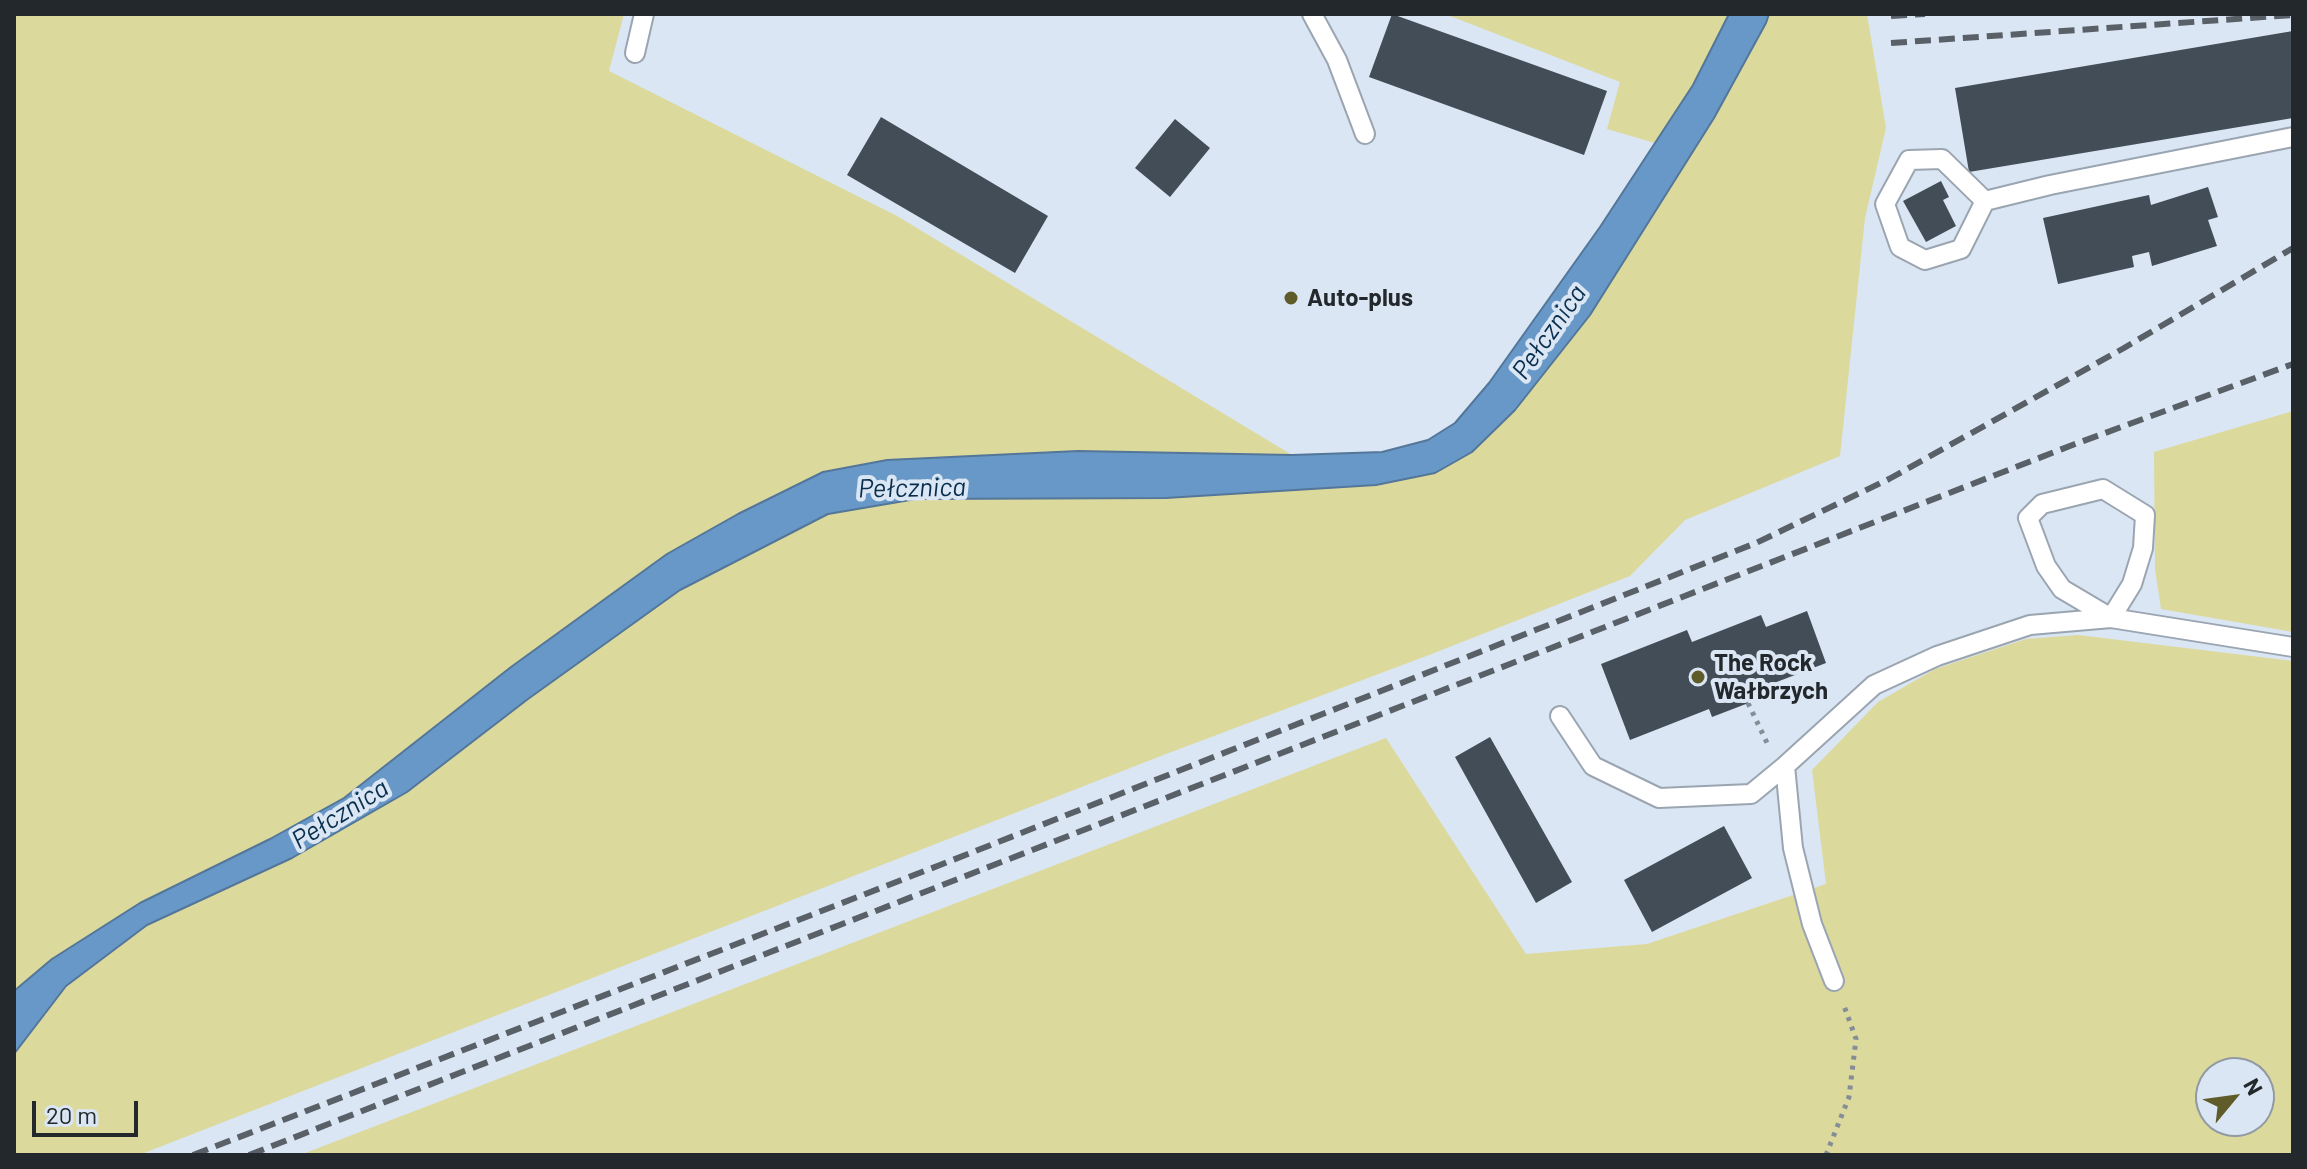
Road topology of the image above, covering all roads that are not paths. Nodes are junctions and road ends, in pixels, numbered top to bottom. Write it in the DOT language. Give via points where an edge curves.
graph roads {
  1 [pos="644,14"];
  2 [pos="1312,14"];
  3 [pos="635,53"];
  4 [pos="1365,134"];
  5 [pos="2293,137"];
  6 [pos="1985,201"];
  7 [pos="2111,618"];
  8 [pos="2293,647"];
  9 [pos="1560,716"];
  10 [pos="1785,766"];
  11 [pos="1834,981"];
  1 -- 3 [label="lane"];
  2 -- 4 [label="lane" via="1337,60"];
  5 -- 6 [label="lane"];
  6 -- 6 [label="lane" via="1961,249 1925,260 1900,247 1885,204 1909,160 1942,159"];
  7 -- 7 [label="lane" via="2132,584 2143,548 2145,515 2103,489 2042,504 2028,518 2046,566 2062,589"];
  7 -- 8 [label="lane"];
  7 -- 10 [label="lane" via="2030,625 1937,656 1874,685"];
  9 -- 10 [label="lane" via="1593,766 1659,798 1751,794"];
  10 -- 11 [label="lane" via="1793,848 1812,924"];
}
